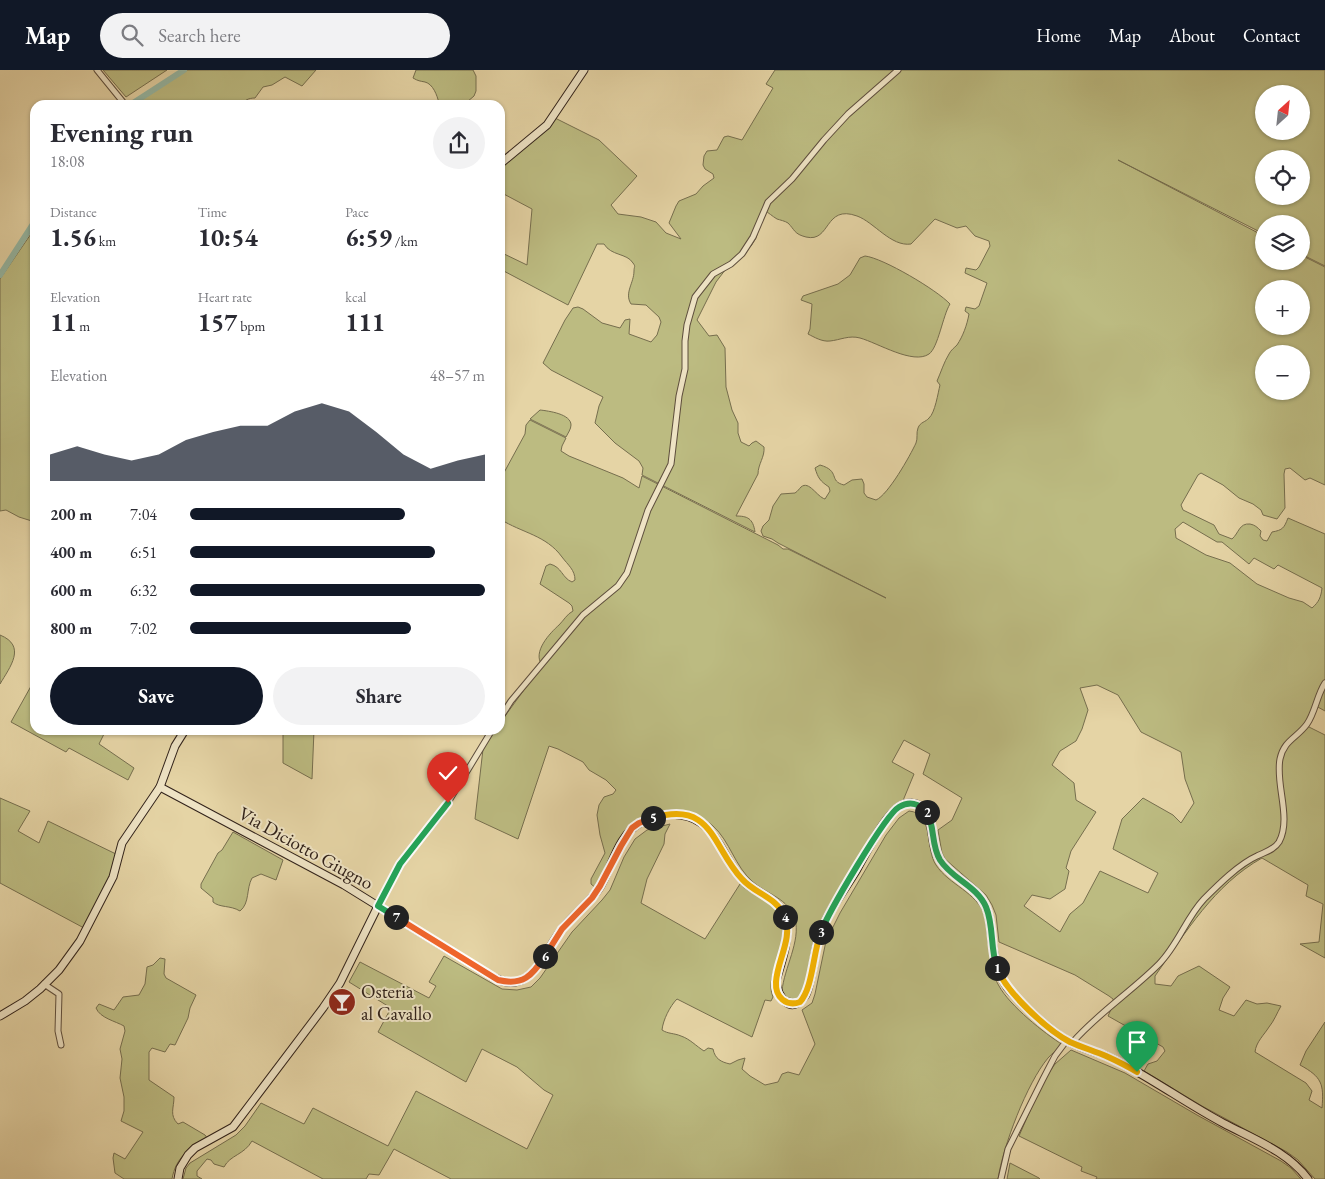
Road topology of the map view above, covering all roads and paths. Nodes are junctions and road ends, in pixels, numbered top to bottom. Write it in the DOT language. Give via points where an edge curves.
graph roads {
  1 [pos="98,70"];
  2 [pos="584,70"];
  3 [pos="898,70"];
  4 [pos="121,100"];
  5 [pos="505,160"];
  6 [pos="1325,682"];
  7 [pos="505,711"];
  8 [pos="182,735"];
  9 [pos="489,735"];
  10 [pos="160,787"];
  11 [pos="378,906"];
  12 [pos="44,984"];
  13 [pos="0,1016"];
  14 [pos="1070,1042"];
  15 [pos="61,1045"];
  16 [pos="178,1179"];
  17 [pos="1001,1179"];
  18 [pos="1308,1179"];
  1 -- 4 [label="street"];
  2 -- 5 [label="main road" via="547,125"];
  3 -- 7 [label="street" via="848,114 768,202 742,254 713,274 695,297 687,325 685,369 671,464 648,510 627,572 618,586 583,615"];
  6 -- 14 [label="street" via="1309,722 1291,738 1282,754 1283,823 1278,843 1243,865 1204,899 1160,963"];
  8 -- 10 [label="main road"];
  9 -- 11 [label="street" via="440,814 400,864"];
  10 -- 11 [label="main road, Via Diciotto Giugno"];
  10 -- 12 [label="main road" via="122,843 113,877 80,941"];
  11 -- 14 [label="main road, Via Diciotto Giugno" via="498,980 518,982 536,969 562,929 592,898 632,828 657,817 684,815 705,825 741,878 773,900 783,913 786,930 776,989 782,1000 790,1004 805,997 820,935 878,834 894,811 913,803 928,813 940,860 986,906 996,964 1005,985"];
  11 -- 16 [label="main road" via="340,983 323,1008 233,1127 195,1148 180,1168"];
  12 -- 13 [label="main road" via="25,1001"];
  12 -- 15 [label="street" via="59,994"];
  14 -- 17 [label="street" via="1059,1051 1043,1079 1008,1149"];
  14 -- 18 [label="main road, Via Diciotto Giugno" via="1121,1063 1209,1116 1273,1149 1295,1164"];
}
